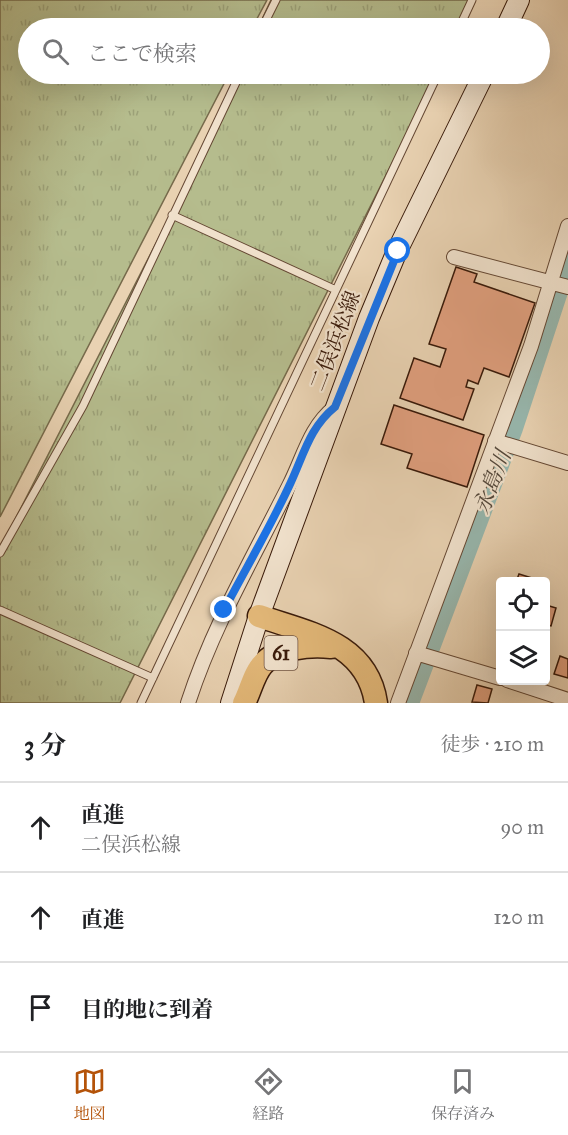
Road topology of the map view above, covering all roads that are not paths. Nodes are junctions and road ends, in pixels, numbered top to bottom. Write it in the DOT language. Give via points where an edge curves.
graph roads {
  1 [pos="276,0"];
  2 [pos="472,0"];
  3 [pos="519,0"];
  4 [pos="267,18"];
  5 [pos="464,18"];
  6 [pos="511,18"];
  7 [pos="235,84"];
  8 [pos="433,84"];
  9 [pos="479,84"];
  10 [pos="172,215"];
  11 [pos="568,226"];
  12 [pos="454,257"];
  13 [pos="558,284"];
  14 [pos="336,290"];
  15 [pos="335,407"];
  16 [pos="495,441"];
  17 [pos="568,463"];
  18 [pos="0,553"];
  19 [pos="0,610"];
  20 [pos="259,616"];
  21 [pos="344,648"];
  22 [pos="421,654"];
  23 [pos="496,676"];
  24 [pos="153,678"];
  25 [pos="520,685"];
  26 [pos="568,700"];
  27 [pos="141,703"];
  28 [pos="188,703"];
  29 [pos="231,703"];
  30 [pos="244,703"];
  31 [pos="376,703"];
  32 [pos="398,703"];
  1 -- 4 [label="lane"];
  2 -- 5 [label="lane"];
  3 -- 6 [label="main road"];
  7 -- 10 [label="lane"];
  8 -- 14 [label="lane"];
  9 -- 15 [label="main road, 二俣浜松線" via="398,251"];
  10 -- 14 [label="lane"];
  10 -- 18 [label="lane" via="83,406"];
  11 -- 13 [label="street"];
  12 -- 13 [label="street"];
  13 -- 16 [label="street"];
  14 -- 24 [label="lane"];
  15 -- 20 [label="main road, 二俣浜松線"];
  15 -- 28 [label="street" via="322,418 308,440 291,483 202,657"];
  16 -- 17 [label="street"];
  16 -- 22 [label="street"];
  19 -- 24 [label="lane"];
  20 -- 21 [label="main road, 61"];
  20 -- 29 [label="main road, 二俣浜松線"];
  21 -- 30 [label="main road, 61" via="310,645 284,652 263,664"];
  21 -- 31 [label="main road, 61" via="363,667"];
  22 -- 23 [label="street"];
  22 -- 32 [label="street"];
  24 -- 27 [label="lane"];
  25 -- 26 [label="street"];
}
